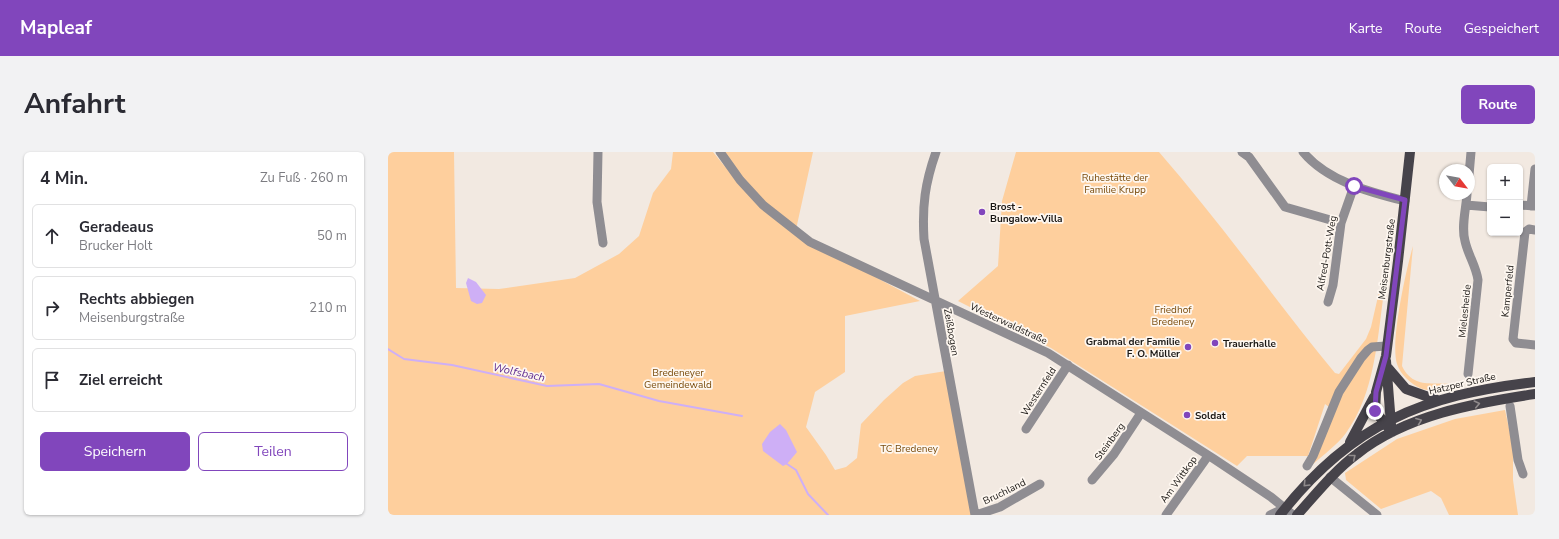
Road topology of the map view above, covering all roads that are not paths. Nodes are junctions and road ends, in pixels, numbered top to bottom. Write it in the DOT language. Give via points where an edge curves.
graph roads {
  1 [pos="598,152"];
  2 [pos="720,152"];
  3 [pos="936,152"];
  4 [pos="1242,152"];
  5 [pos="1303,152"];
  6 [pos="1410,152"];
  7 [pos="1471,152"];
  8 [pos="1470,164"];
  9 [pos="1535,169"];
  10 [pos="1354,186"];
  11 [pos="1405,200"];
  12 [pos="1466,200"];
  13 [pos="1466,205"];
  14 [pos="1523,205"];
  15 [pos="1533,206"];
  16 [pos="1487,207"];
  17 [pos="1341,223"];
  18 [pos="1535,230"];
  19 [pos="603,243"];
  20 [pos="935,300"];
  21 [pos="1328,302"];
  22 [pos="1535,345"];
  23 [pos="1386,346"];
  24 [pos="1386,356"];
  25 [pos="1068,365"];
  26 [pos="1388,368"];
  27 [pos="1468,374"];
  28 [pos="1535,382"];
  29 [pos="1518,384"];
  30 [pos="1376,392"];
  31 [pos="1535,394"];
  32 [pos="1437,400"];
  33 [pos="1509,402"];
  34 [pos="1141,412"];
  35 [pos="1387,421"];
  36 [pos="1026,429"];
  37 [pos="1392,432"];
  38 [pos="1349,444"];
  39 [pos="1208,456"];
  40 [pos="1307,466"];
  41 [pos="1523,474"];
  42 [pos="1330,477"];
  43 [pos="1092,480"];
  44 [pos="1040,484"];
  45 [pos="1286,513"];
  46 [pos="976,515"];
  47 [pos="1166,515"];
  48 [pos="1270,515"];
  49 [pos="1297,515"];
  50 [pos="1377,515"];
  1 -- 19 [label="street" via="598,202"];
  2 -- 20 [label="street, Westerwaldstraße" via="763,206 810,242"];
  3 -- 20 [label="street, Zeißbogen" via="928,177 923,208 924,238"];
  4 -- 17 [label="street" via="1249,157 1285,207"];
  5 -- 10 [label="street" via="1320,168"];
  6 -- 11 [label="main road, Meisenburgstraße"];
  7 -- 8 [label="street"];
  9 -- 15 [label="street"];
  10 -- 11 [label="street"];
  10 -- 17 [label="street, Alfred-Pott-Weg"];
  11 -- 23 [label="main road, Meisenburgstraße"];
  12 -- 13 [label="street, Mielesheide"];
  13 -- 16 [label="street"];
  13 -- 27 [label="street, Mielesheide" via="1464,241 1477,270 1478,280"];
  14 -- 15 [label="street"];
  17 -- 21 [label="street, Alfred-Pott-Weg" via="1333,285"];
  18 -- 22 [label="street, Kamperfeld" via="1528,229 1525,232 1513,339 1516,343"];
  20 -- 25 [label="street, Westerwaldstraße"];
  20 -- 46 [label="street, Zeißbogen"];
  23 -- 24 [label="main road, Meisenburgstraße"];
  23 -- 40 [label="street" via="1372,347 1361,358 1339,392"];
  24 -- 26 [label="main road, Meisenburgstraße"];
  24 -- 30 [label="main road, Meisenburgstraße"];
  25 -- 34 [label="street, Westerwaldstraße"];
  25 -- 36 [label="street, Westernfeld"];
  26 -- 32 [label="main road" via="1406,389"];
  26 -- 35 [label="main road, Meisenburgstraße"];
  28 -- 29 [label="main road, Hatzper Straße"];
  29 -- 32 [label="main road, Hatzper Straße"];
  29 -- 33 [label="street" via="1510,393"];
  30 -- 35 [label="main road, Meisenburgstraße" via="1375,411"];
  30 -- 38 [label="main road"];
  31 -- 33 [label="main road"];
  32 -- 35 [label="main road, Hatzper Straße"];
  37 -- 33 [label="main road, one-way" via="1446,411"];
  33 -- 41 [label="street" via="1517,456"];
  34 -- 39 [label="street, Westerwaldstraße"];
  34 -- 43 [label="street, Steinberg" via="1114,454"];
  35 -- 37 [label="main road, Meisenburgstraße"];
  35 -- 38 [label="main road"];
  42 -- 37 [label="main road, one-way" via="1358,453"];
  38 -- 45 [label="main road, one-way" via="1328,462"];
  39 -- 45 [label="street, Westerwaldstraße"];
  39 -- 47 [label="street, Am Wittkop"];
  42 -- 49 [label="main road"];
  42 -- 50 [label="street"];
  44 -- 46 [label="street, Bruchland" via="1000,507"];
  45 -- 48 [label="street"];
}
